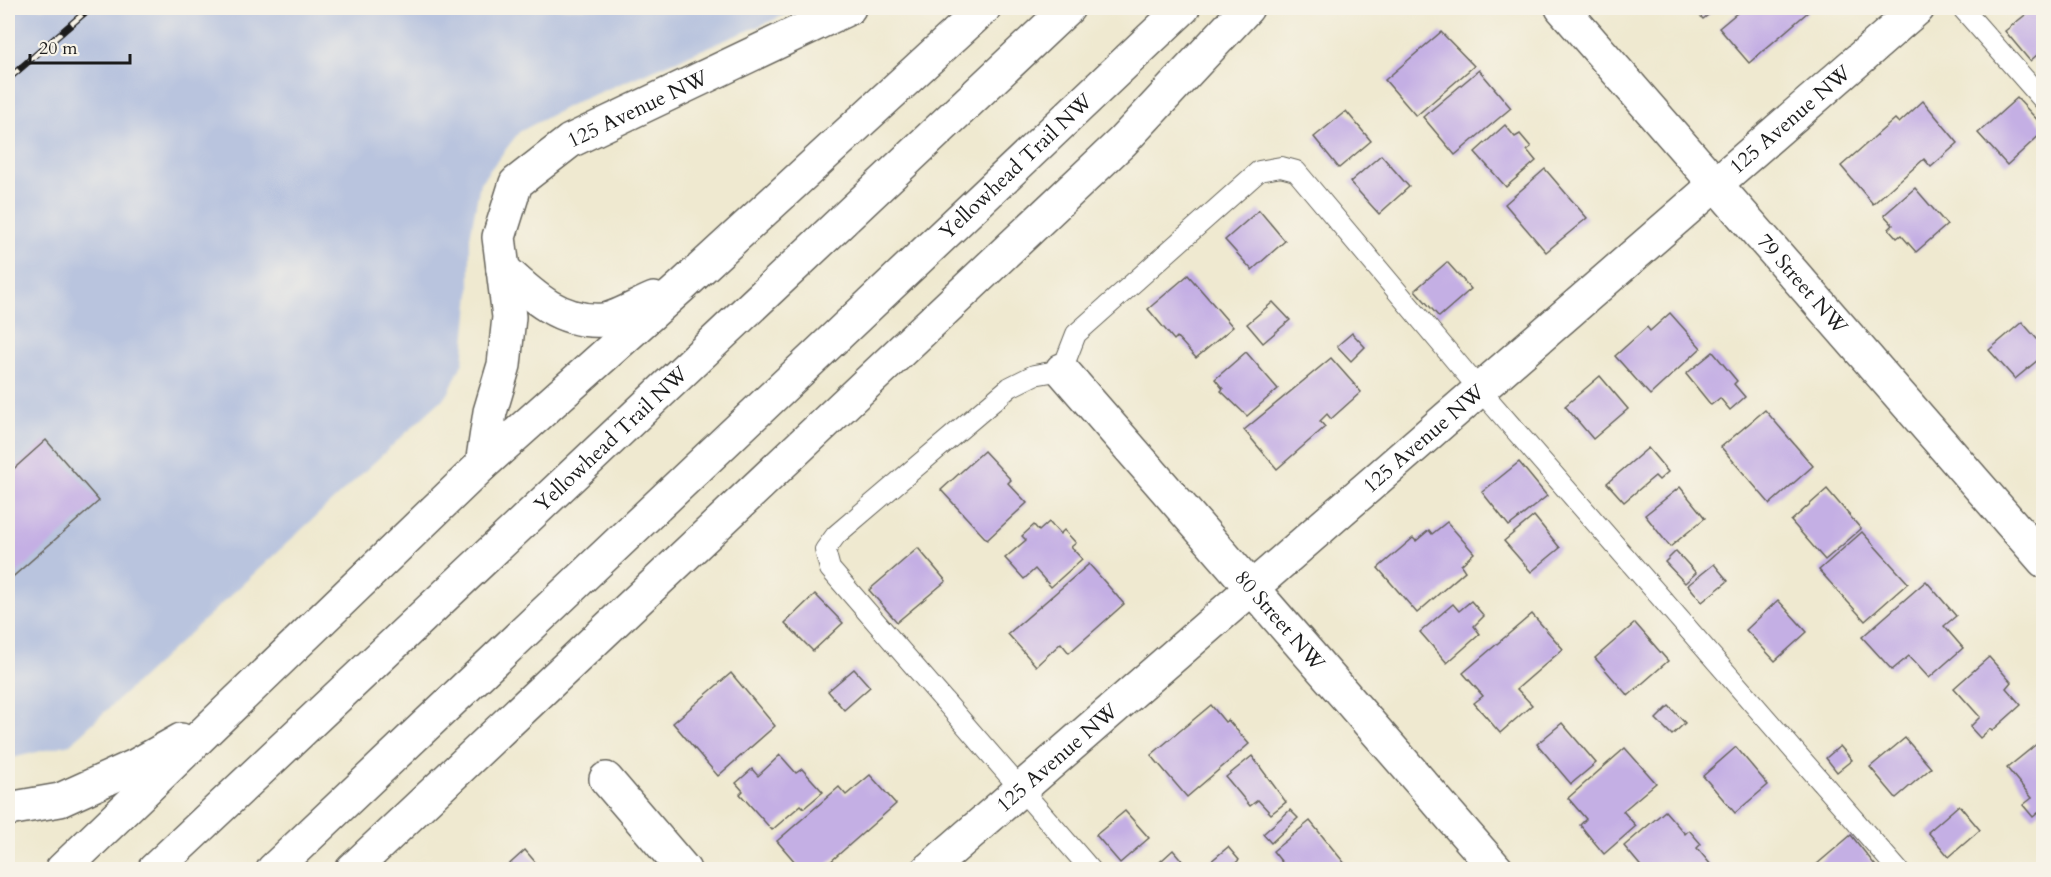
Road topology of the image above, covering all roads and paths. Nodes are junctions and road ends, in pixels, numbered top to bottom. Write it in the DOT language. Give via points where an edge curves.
graph roads {
  1 [pos="849,8"];
  2 [pos="984,8"];
  3 [pos="1068,8"];
  4 [pos="1183,8"];
  5 [pos="1247,8"];
  6 [pos="1562,8"];
  7 [pos="1918,8"];
  8 [pos="1962,8"];
  9 [pos="2043,101"];
  10 [pos="1716,184"];
  11 [pos="503,269"];
  12 [pos="681,287"];
  13 [pos="1062,370"];
  14 [pos="1480,390"];
  15 [pos="482,465"];
  16 [pos="2043,561"];
  17 [pos="1252,588"];
  18 [pos="226,714"];
  19 [pos="606,779"];
  20 [pos="1022,788"];
  21 [pos="8,809"];
  22 [pos="84,862"];
  23 [pos="62,870"];
  24 [pos="154,870"];
  25 [pos="273,870"];
  26 [pos="352,870"];
  27 [pos="684,870"];
  28 [pos="928,870"];
  29 [pos="1091,870"];
  30 [pos="1497,870"];
  31 [pos="1898,870"];
  1 -- 11 [label="main road, 125 Avenue NW" via="570,141 516,183 499,237"];
  2 -- 12 [label="main road"];
  3 -- 24 [label="main road, Yellowhead Trail NW"];
  4 -- 25 [label="main road, Yellowhead Trail NW"];
  5 -- 26 [label="main road" via="1122,142"];
  6 -- 10 [label="main road, 79 Street NW"];
  7 -- 10 [label="main road, 125 Avenue NW"];
  8 -- 9 [label="lane"];
  10 -- 14 [label="main road, 125 Avenue NW"];
  10 -- 16 [label="main road, 79 Street NW"];
  11 -- 12 [label="main road" via="534,298 560,314 604,320"];
  11 -- 15 [label="main road, 125 Avenue NW" via="509,317 504,365 490,412"];
  12 -- 15 [label="main road"];
  13 -- 14 [label="lane" via="1076,334 1259,171 1281,167 1296,171"];
  13 -- 17 [label="main road, 80 Street NW"];
  13 -- 20 [label="lane" via="1034,375 1010,387 836,535 825,550 830,569"];
  14 -- 17 [label="main road, 125 Avenue NW"];
  14 -- 31 [label="lane"];
  15 -- 18 [label="main road"];
  17 -- 20 [label="main road, 125 Avenue NW"];
  17 -- 30 [label="main road, 80 Street NW"];
  18 -- 21 [label="main road" via="135,766 60,800"];
  18 -- 22 [label="main road"];
  19 -- 27 [label="main road"];
  20 -- 28 [label="main road, 125 Avenue NW"];
  20 -- 29 [label="lane"];
  22 -- 23 [label="main road"];
}
